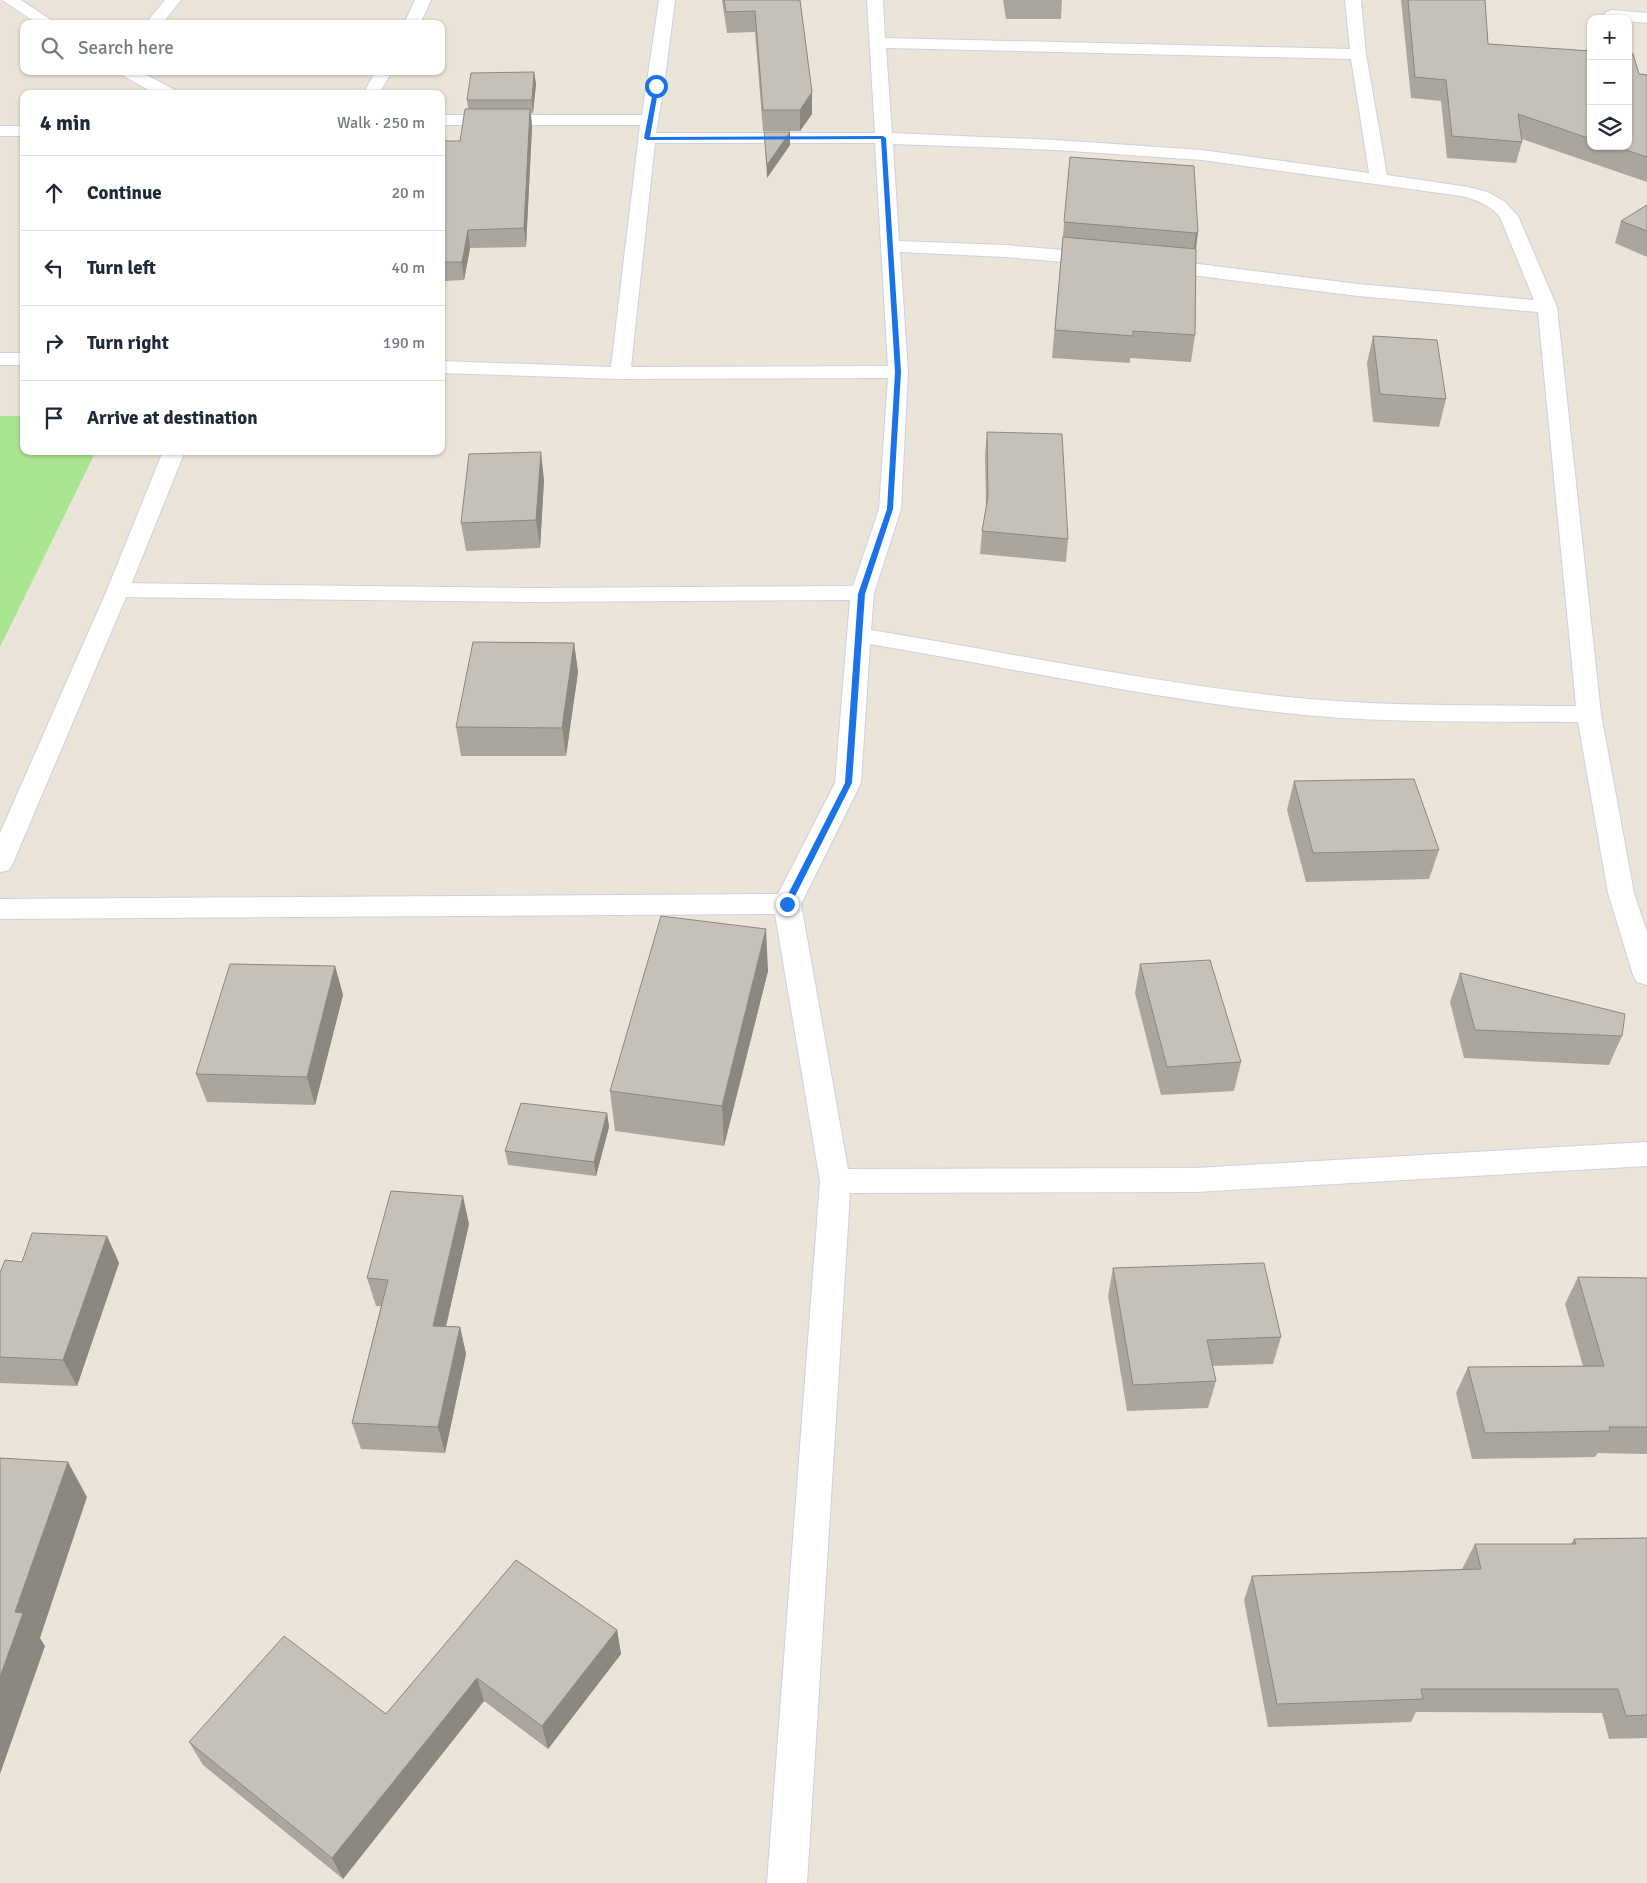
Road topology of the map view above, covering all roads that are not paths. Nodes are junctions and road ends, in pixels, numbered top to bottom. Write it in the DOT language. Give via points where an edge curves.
graph roads {
  1 [pos="10,0"];
  2 [pos="173,0"];
  3 [pos="423,0"];
  4 [pos="667,0"];
  5 [pos="875,0"];
  6 [pos="1353,0"];
  7 [pos="1632,17"];
  8 [pos="1647,18"];
  9 [pos="42,20"];
  10 [pos="156,20"];
  11 [pos="414,20"];
  12 [pos="877,43"];
  13 [pos="1358,54"];
  14 [pos="133,75"];
  15 [pos="382,75"];
  16 [pos="162,90"];
  17 [pos="373,90"];
  18 [pos="445,120"];
  19 [pos="648,129"];
  20 [pos="20,130"];
  21 [pos="0,131"];
  22 [pos="883,138"];
  23 [pos="1379,179"];
  24 [pos="890,246"];
  25 [pos="1119,261"];
  26 [pos="1138,263"];
  27 [pos="1547,308"];
  28 [pos="0,359"];
  29 [pos="20,359"];
  30 [pos="445,367"];
  31 [pos="898,372"];
  32 [pos="620,373"];
  33 [pos="172,455"];
  34 [pos="118,590"];
  35 [pos="862,594"];
  36 [pos="859,635"];
  37 [pos="1589,714"];
  38 [pos="0,864"];
  39 [pos="787,904"];
  40 [pos="0,909"];
  41 [pos="1647,975"];
  42 [pos="1647,1154"];
  43 [pos="835,1181"];
  44 [pos="787,1883"];
  1 -- 9 [label="street"];
  2 -- 10 [label="street"];
  3 -- 11 [label="street"];
  4 -- 19 [label="street"];
  5 -- 12 [label="street"];
  6 -- 13 [label="street"];
  7 -- 8 [label="street"];
  12 -- 13 [label="street"];
  12 -- 22 [label="street"];
  13 -- 23 [label="street"];
  14 -- 16 [label="street"];
  15 -- 17 [label="street"];
  18 -- 19 [label="street"];
  19 -- 22 [label="street"];
  19 -- 32 [label="street"];
  20 -- 21 [label="street"];
  22 -- 23 [label="street" via="1202,155"];
  22 -- 24 [label="street"];
  23 -- 27 [label="street" via="1477,194 1502,206"];
  24 -- 25 [label="street" via="1005,251"];
  24 -- 31 [label="street"];
  26 -- 27 [label="street" via="1358,290"];
  27 -- 37 [label="street"];
  28 -- 29 [label="street"];
  30 -- 32 [label="street"];
  31 -- 32 [label="street"];
  31 -- 35 [label="street" via="890,509"];
  33 -- 34 [label="street"];
  34 -- 35 [label="street" via="531,595"];
  34 -- 38 [label="street"];
  35 -- 36 [label="street"];
  36 -- 37 [label="street" via="1278,704 1390,712"];
  36 -- 39 [label="street" via="848,783"];
  37 -- 41 [label="street" via="1621,893"];
  39 -- 40 [label="street"];
  39 -- 43 [label="street"];
  42 -- 43 [label="street" via="1196,1180"];
  43 -- 44 [label="street"];
}
